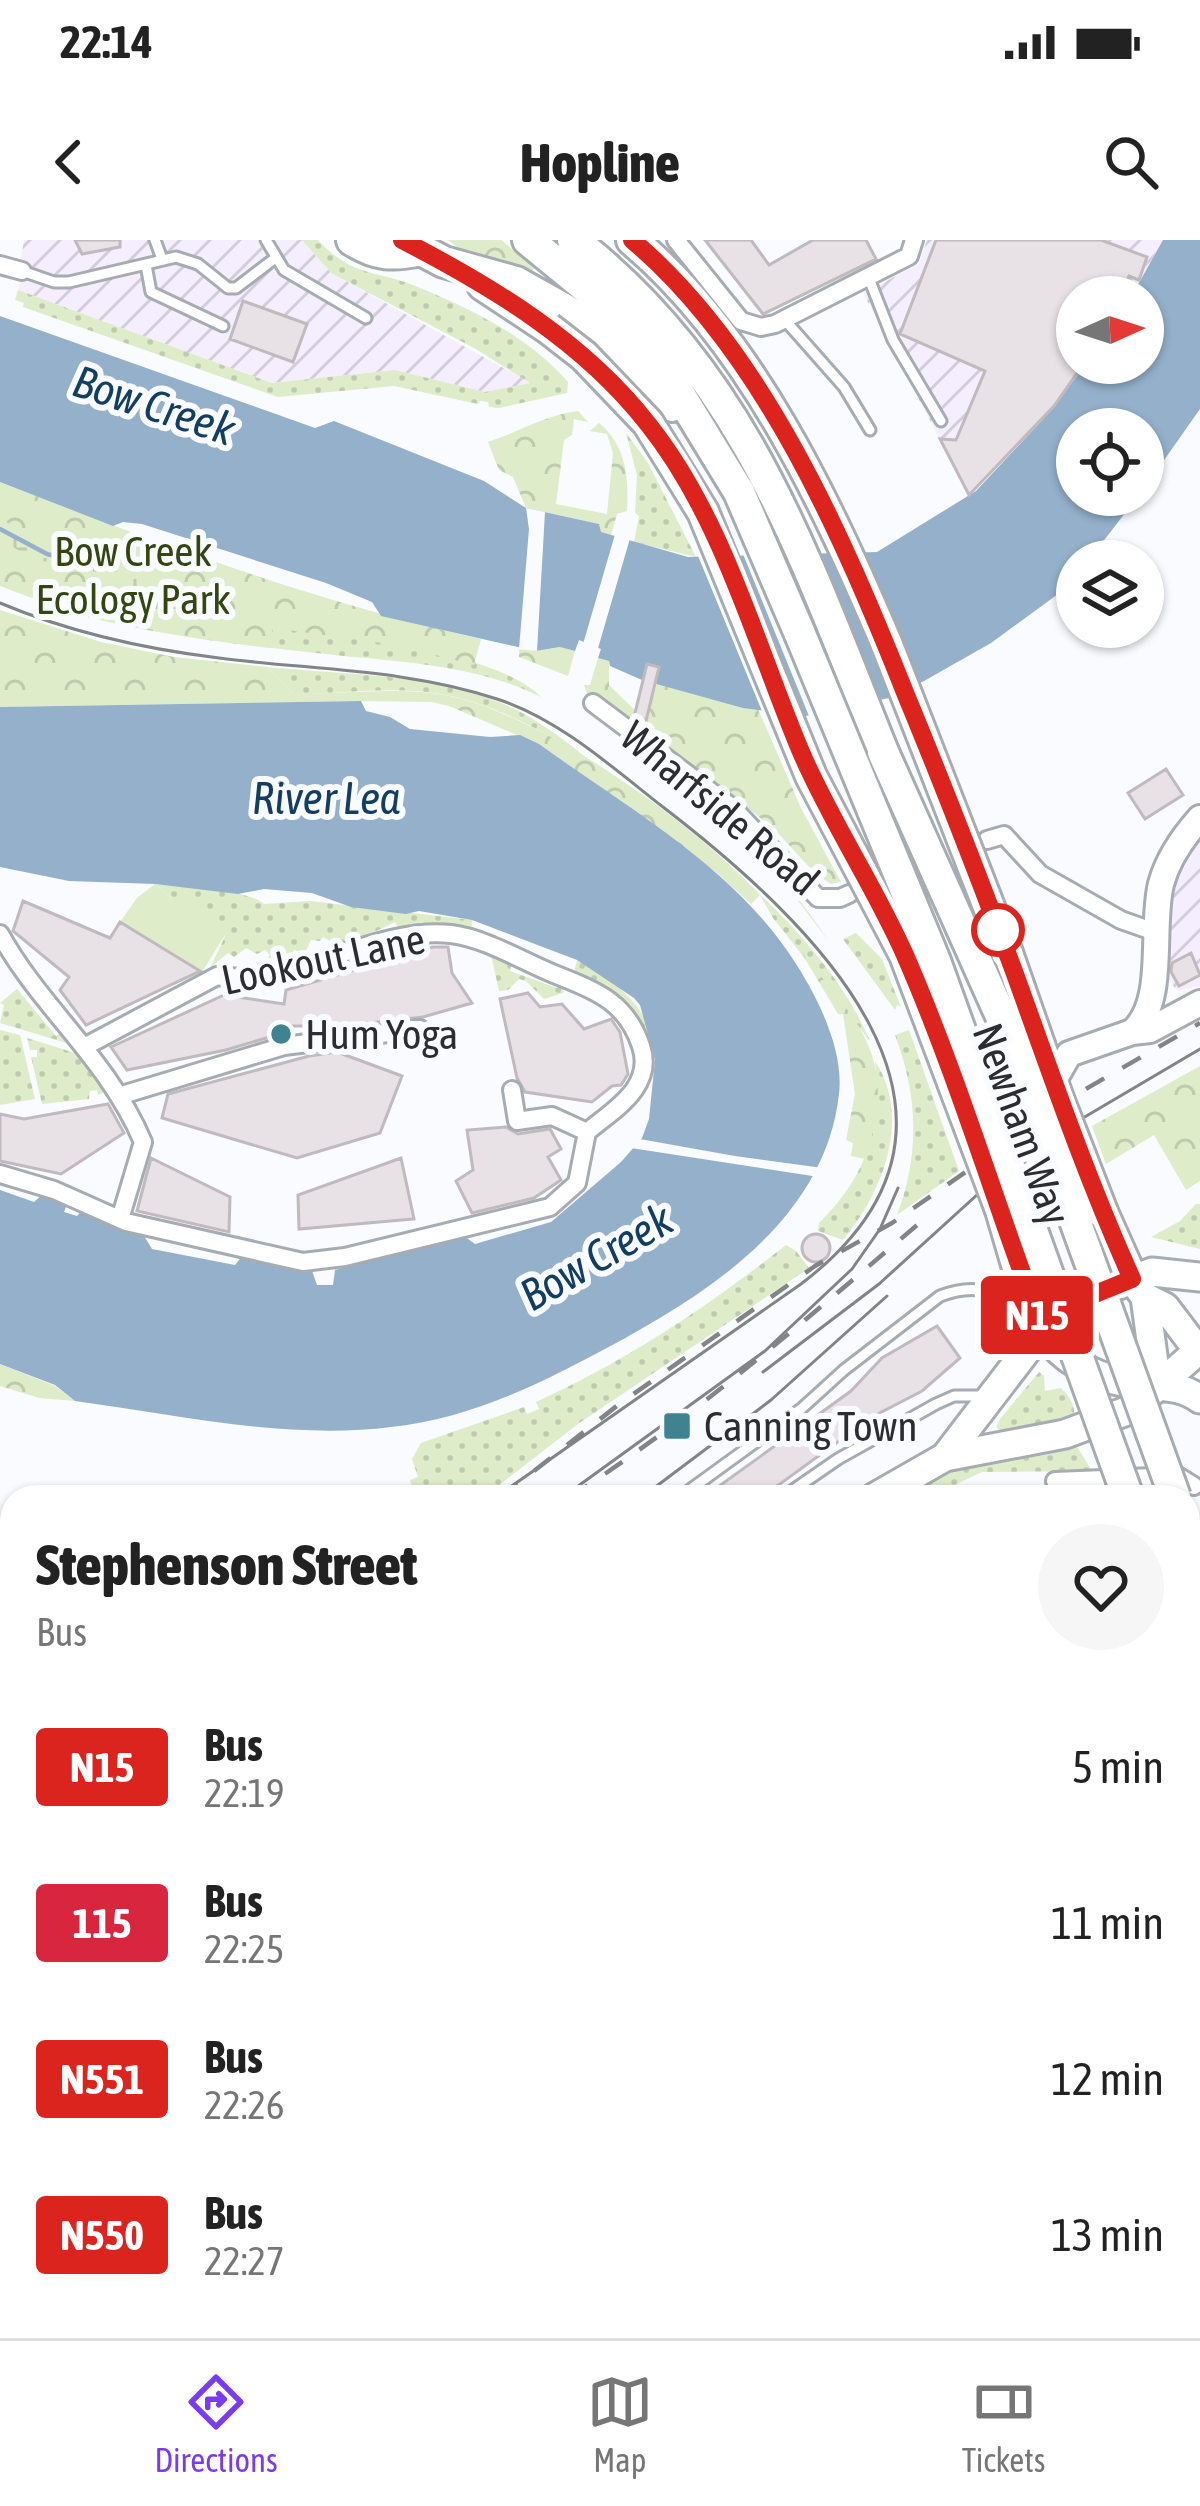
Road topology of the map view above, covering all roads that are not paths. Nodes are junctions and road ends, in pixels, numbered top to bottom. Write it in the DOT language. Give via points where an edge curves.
graph roads {
  1 [pos="155,240"];
  2 [pos="266,240"];
  3 [pos="352,240"];
  4 [pos="528,240"];
  5 [pos="574,240"];
  6 [pos="606,240"];
  7 [pos="632,240"];
  8 [pos="676,240"];
  9 [pos="914,240"];
  10 [pos="422,250"];
  11 [pos="162,259"];
  12 [pos="274,259"];
  13 [pos="146,265"];
  14 [pos="0,267"];
  15 [pos="22,271"];
  16 [pos="868,276"];
  17 [pos="366,318"];
  18 [pos="556,319"];
  19 [pos="784,320"];
  20 [pos="224,326"];
  21 [pos="691,356"];
  22 [pos="941,421"];
  23 [pos="869,430"];
  24 [pos="706,439"];
  25 [pos="593,703"];
  26 [pos="883,752"];
  27 [pos="1200,818"];
  28 [pos="987,840"];
  29 [pos="849,894"];
  30 [pos="910,899"];
  31 [pos="1146,930"];
  32 [pos="0,934"];
  33 [pos="1153,999"];
  34 [pos="1195,1006"];
  35 [pos="420,1029"];
  36 [pos="1129,1033"];
  37 [pos="1038,1040"];
  38 [pos="86,1046"];
  39 [pos="1069,1054"];
  40 [pos="1053,1082"];
  41 [pos="512,1090"];
  42 [pos="122,1095"];
  43 [pos="587,1132"];
  44 [pos="0,1174"];
  45 [pos="120,1219"];
  46 [pos="1200,1277"];
  47 [pos="1139,1288"];
  48 [pos="1043,1330"];
  49 [pos="1199,1351"];
  50 [pos="1157,1385"];
  51 [pos="993,1396"];
  52 [pos="1200,1399"];
  53 [pos="945,1457"];
  54 [pos="1086,1480"];
  55 [pos="1055,1481"];
  56 [pos="696,1485"];
  57 [pos="800,1485"];
  58 [pos="896,1485"];
  59 [pos="1082,1485"];
  60 [pos="1124,1485"];
  61 [pos="1141,1485"];
  62 [pos="1154,1485"];
  63 [pos="1184,1485"];
  64 [pos="1186,1485"];
  1 -- 11 [label="lane"];
  2 -- 12 [label="lane"];
  3 -- 10 [label="highway" via="392,256"];
  4 -- 24 [label="highway" via="611,308 658,361"];
  5 -- 21 [label="highway"];
  6 -- 21 [label="highway"];
  7 -- 37 [label="highway, bridge" via="701,313 815,486 963,833"];
  8 -- 19 [label="street" via="741,321 761,327"];
  9 -- 16 [label="street" via="909,256"];
  10 -- 18 [label="highway"];
  11 -- 12 [label="lane" via="190,260 228,288"];
  11 -- 13 [label="lane"];
  12 -- 17 [label="lane"];
  13 -- 15 [label="lane" via="69,282"];
  13 -- 20 [label="lane" via="151,292"];
  14 -- 15 [label="street"];
  16 -- 19 [label="street"];
  16 -- 22 [label="lane" via="893,340"];
  18 -- 24 [label="highway" via="597,331"];
  18 -- 48 [label="highway, bridge" via="648,423 703,512 811,776 905,956"];
  19 -- 23 [label="lane" via="844,387"];
  21 -- 26 [label="highway, Newham Way" via="759,460"];
  24 -- 30 [label="highway, Newham Way, bridge" via="739,492"];
  25 -- 29 [label="street, Wharfside Road" via="734,809 818,898"];
  26 -- 62 [label="highway, Newham Way, bridge"];
  26 -- 64 [label="highway, Newham Way, bridge" via="1001,1016"];
  27 -- 31 [label="main road" via="1178,844"];
  28 -- 31 [label="street" via="1012,839 1040,874"];
  30 -- 60 [label="highway, Newham Way, bridge"];
  30 -- 61 [label="highway, Newham Way, bridge" via="973,1025"];
  31 -- 33 [label="main road"];
  32 -- 38 [label="street"];
  33 -- 34 [label="street" via="1169,1009"];
  33 -- 36 [label="main road" via="1144,1023"];
  34 -- 36 [label="main road"];
  35 -- 42 [label="street" via="304,1041"];
  36 -- 39 [label="main road"];
  37 -- 39 [label="main road"];
  37 -- 40 [label="highway"];
  38 -- 42 [label="street"];
  38 -- 43 [label="street, Lookout Lane" via="217,976 449,933 624,1010 644,1054 642,1076 635,1092"];
  39 -- 40 [label="main road"];
  40 -- 47 [label="highway, bridge"];
  41 -- 43 [label="street" via="517,1121 552,1116"];
  42 -- 45 [label="street" via="149,1144"];
  43 -- 45 [label="street" via="577,1183 550,1207 345,1257 303,1262"];
  44 -- 45 [label="street"];
  46 -- 47 [label="main road" via="1169,1271"];
  47 -- 48 [label="main road" via="1068,1305"];
  47 -- 49 [label="main road" via="1166,1307"];
  47 -- 50 [label="main road"];
  48 -- 50 [label="main road" via="1083,1368"];
  48 -- 51 [label="main road"];
  48 -- 56 [label="lane" via="990,1290 940,1296"];
  49 -- 50 [label="main road"];
  50 -- 52 [label="main road"];
  50 -- 53 [label="main road" via="1132,1409 1065,1434"];
  51 -- 53 [label="main road"];
  51 -- 57 [label="lane" via="936,1404"];
  53 -- 58 [label="main road"];
  54 -- 55 [label="street"];
  54 -- 59 [label="street"];
  54 -- 63 [label="street" via="1178,1476"];
}
